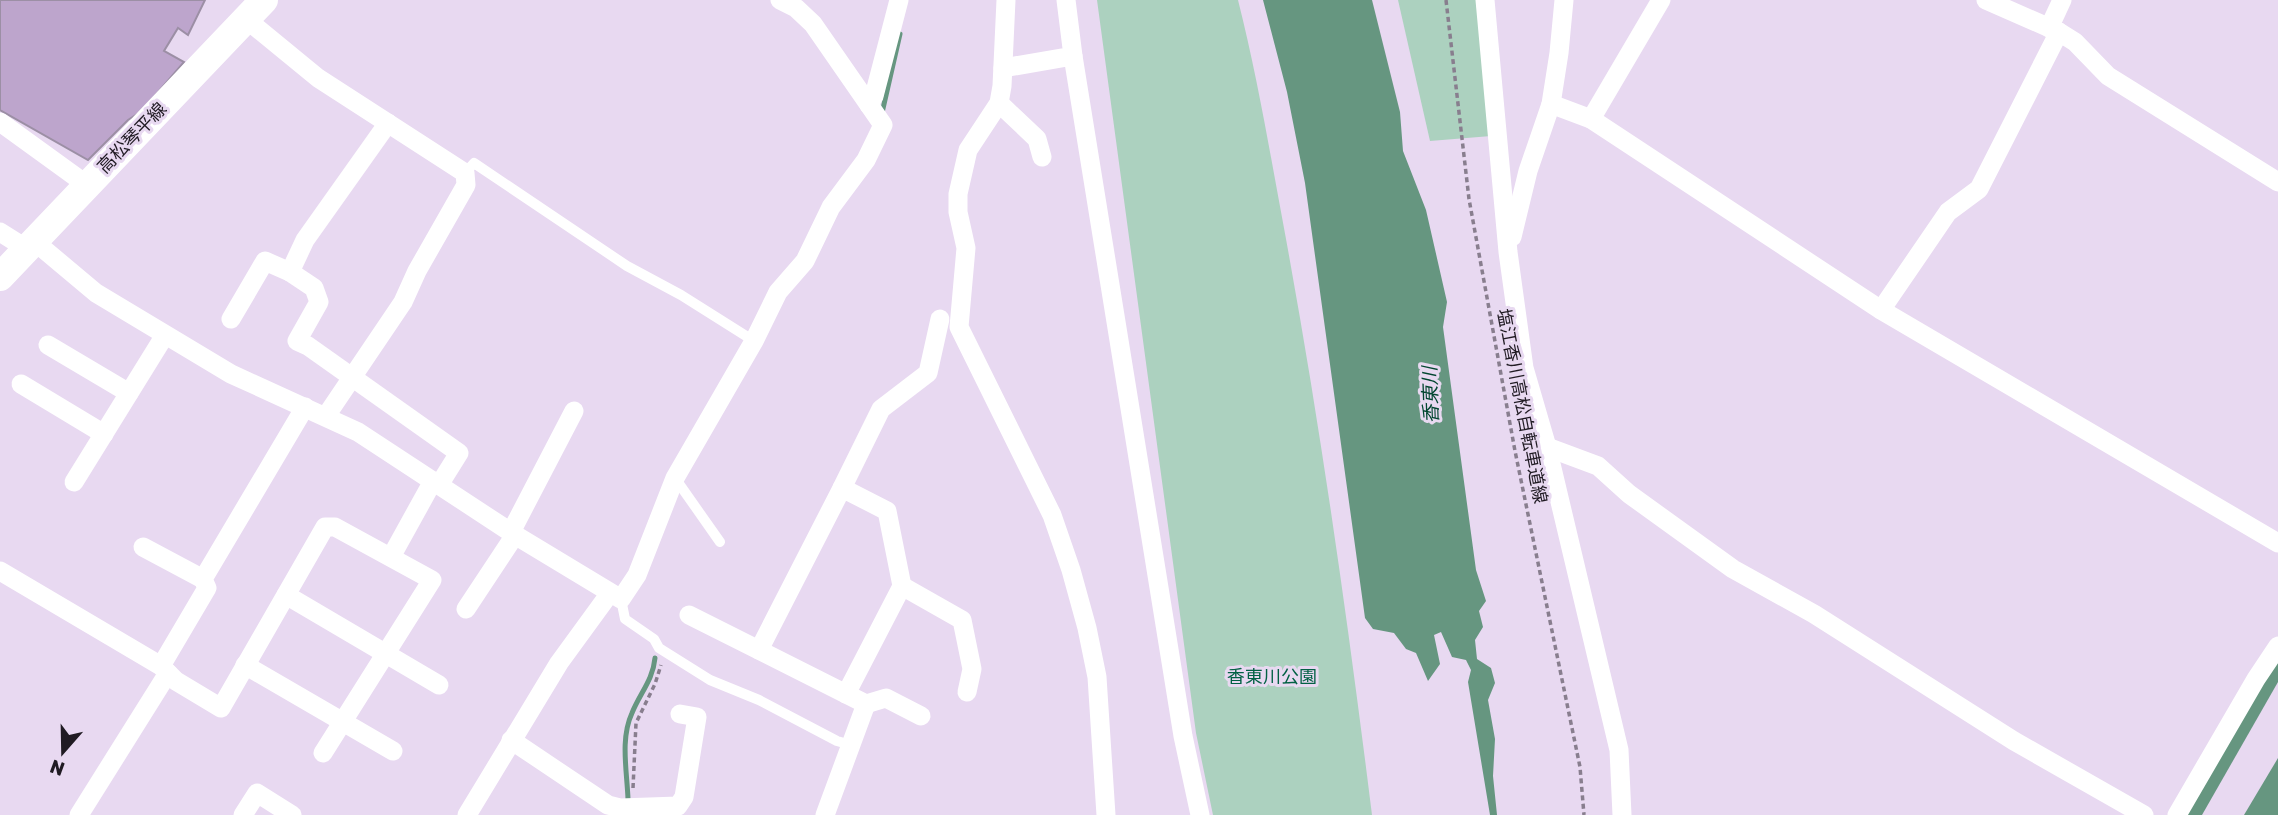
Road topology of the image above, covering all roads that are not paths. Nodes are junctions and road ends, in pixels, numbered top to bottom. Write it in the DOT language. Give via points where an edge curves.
graph roads {
  1 [pos="779,0"];
  2 [pos="899,0"];
  3 [pos="1006,0"];
  4 [pos="1066,0"];
  5 [pos="1485,0"];
  6 [pos="1564,0"];
  7 [pos="1986,0"];
  8 [pos="2062,0"];
  9 [pos="1649,1"];
  10 [pos="255,9"];
  11 [pos="2054,30"];
  12 [pos="1073,56"];
  13 [pos="1003,68"];
  14 [pos="999,103"];
  15 [pos="1551,104"];
  16 [pos="876,113"];
  17 [pos="1591,119"];
  18 [pos="0,121"];
  19 [pos="388,123"];
  20 [pos="1042,157"];
  21 [pos="466,173"];
  22 [pos="2278,182"];
  23 [pos="87,186"];
  24 [pos="0,232"];
  25 [pos="30,245"];
  26 [pos="1508,252"];
  27 [pos="290,272"];
  28 [pos="0,277"];
  29 [pos="1881,310"];
  30 [pos="231,318"];
  31 [pos="940,319"];
  32 [pos="165,335"];
  33 [pos="749,339"];
  34 [pos="48,345"];
  35 [pos="353,378"];
  36 [pos="21,384"];
  37 [pos="130,393"];
  38 [pos="305,407"];
  39 [pos="574,411"];
  40 [pos="326,416"];
  41 [pos="104,433"];
  42 [pos="1547,447"];
  43 [pos="675,478"];
  44 [pos="74,482"];
  45 [pos="436,483"];
  46 [pos="842,488"];
  47 [pos="513,533"];
  48 [pos="719,542"];
  49 [pos="2278,543"];
  50 [pos="143,547"];
  51 [pos="391,557"];
  52 [pos="0,571"];
  53 [pos="203,579"];
  54 [pos="902,586"];
  55 [pos="286,595"];
  56 [pos="616,596"];
  57 [pos="466,610"];
  58 [pos="689,615"];
  59 [pos="2278,646"];
  60 [pos="759,650"];
  61 [pos="386,653"];
  62 [pos="245,665"];
  63 [pos="164,669"];
  64 [pos="439,685"];
  65 [pos="967,692"];
  66 [pos="846,694"];
  67 [pos="866,704"];
  68 [pos="680,714"];
  69 [pos="921,716"];
  70 [pos="343,722"];
  71 [pos="511,740"];
  72 [pos="851,745"];
  73 [pos="393,751"];
  74 [pos="323,753"];
  75 [pos="79,815"];
  76 [pos="243,815"];
  77 [pos="292,815"];
  78 [pos="467,815"];
  79 [pos="825,815"];
  80 [pos="1106,815"];
  81 [pos="1200,815"];
  82 [pos="1622,815"];
  83 [pos="2144,815"];
  84 [pos="2177,815"];
  1 -- 16 [label="street" via="813,24"];
  2 -- 16 [label="street" via="874,96"];
  3 -- 13 [label="street"];
  4 -- 12 [label="street"];
  5 -- 26 [label="street"];
  6 -- 15 [label="street"];
  7 -- 11 [label="street"];
  8 -- 11 [label="street"];
  9 -- 17 [label="street"];
  10 -- 19 [label="street" via="318,78"];
  10 -- 23 [label="main road, 高松琴平線"];
  11 -- 22 [label="street" via="2075,42 2108,76"];
  11 -- 29 [label="street" via="1979,189 1948,212"];
  12 -- 13 [label="street"];
  12 -- 81 [label="street" via="1183,736"];
  13 -- 14 [label="street"];
  14 -- 20 [label="street" via="1037,139"];
  14 -- 80 [label="street" via="968,150 958,194 966,248 959,327 1052,515 1071,569 1097,677"];
  15 -- 17 [label="street"];
  15 -- 26 [label="street"];
  16 -- 33 [label="street" via="883,125 866,160 831,206 806,261 778,292"];
  17 -- 29 [label="street"];
  18 -- 23 [label="street"];
  19 -- 21 [label="street"];
  19 -- 27 [label="street" via="305,240"];
  21 -- 33 [label="lane" via="474,163 627,267"];
  21 -- 35 [label="street" via="466,185 404,302"];
  23 -- 25 [label="main road, 高松琴平線"];
  24 -- 25 [label="street"];
  25 -- 28 [label="main road, 高松琴平線"];
  25 -- 32 [label="street"];
  26 -- 42 [label="street" via="1524,368"];
  27 -- 30 [label="street" via="265,261"];
  27 -- 35 [label="street" via="314,288 319,302 297,341"];
  29 -- 49 [label="street"];
  31 -- 46 [label="street" via="928,373 881,409"];
  32 -- 37 [label="street"];
  32 -- 38 [label="street" via="231,374"];
  33 -- 43 [label="street"];
  34 -- 37 [label="street"];
  35 -- 40 [label="street"];
  35 -- 45 [label="street" via="459,453"];
  36 -- 41 [label="street"];
  37 -- 41 [label="street"];
  38 -- 40 [label="street"];
  38 -- 53 [label="street"];
  39 -- 47 [label="street"];
  40 -- 45 [label="street"];
  41 -- 44 [label="street"];
  42 -- 82 [label="street" via="1619,750"];
  42 -- 83 [label="street" via="1598,466 1733,569"];
  43 -- 48 [label="lane"];
  43 -- 56 [label="street" via="637,575"];
  45 -- 47 [label="street"];
  45 -- 51 [label="street"];
  46 -- 54 [label="street" via="887,511"];
  46 -- 60 [label="street"];
  47 -- 56 [label="street"];
  47 -- 57 [label="street"];
  50 -- 53 [label="street"];
  51 -- 55 [label="street" via="335,527 325,527"];
  51 -- 61 [label="street" via="432,580"];
  52 -- 63 [label="street"];
  53 -- 63 [label="street" via="207,588"];
  54 -- 65 [label="street" via="962,620 971,669"];
  54 -- 66 [label="street"];
  55 -- 61 [label="street"];
  55 -- 62 [label="street"];
  56 -- 71 [label="street" via="559,663"];
  56 -- 72 [label="lane" via="625,618 659,648 709,680"];
  58 -- 60 [label="street"];
  59 -- 84 [label="street"];
  60 -- 66 [label="street"];
  61 -- 64 [label="street"];
  61 -- 70 [label="street"];
  62 -- 63 [label="street" via="221,708"];
  62 -- 70 [label="street"];
  63 -- 75 [label="street"];
  66 -- 67 [label="street"];
  67 -- 69 [label="street" via="886,698"];
  67 -- 72 [label="street"];
  68 -- 71 [label="street" via="697,717 684,797 678,806 608,805"];
  70 -- 73 [label="street"];
  70 -- 74 [label="street"];
  71 -- 78 [label="street"];
  72 -- 79 [label="street"];
  76 -- 77 [label="street" via="257,793"];
}
